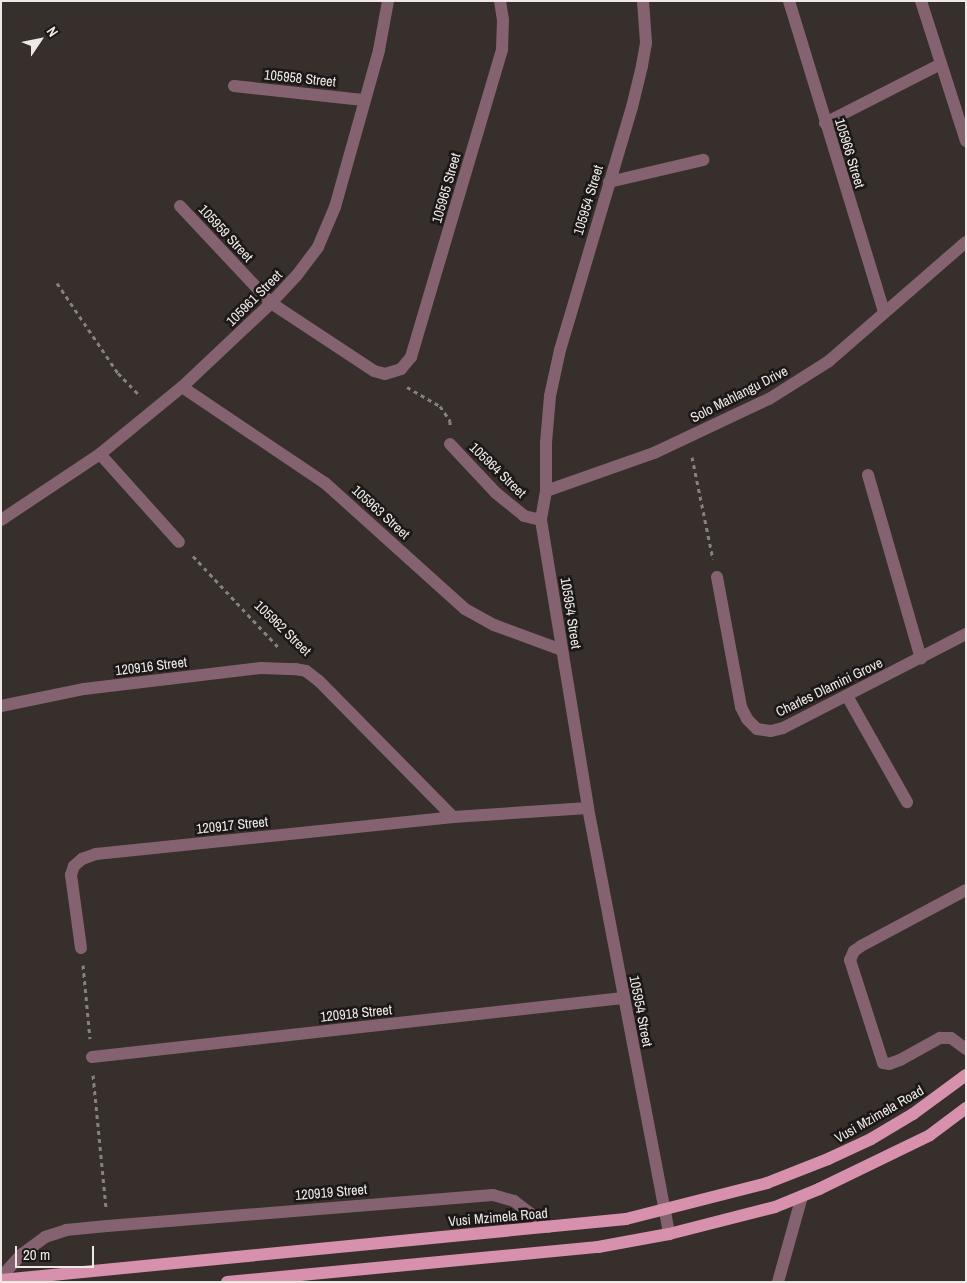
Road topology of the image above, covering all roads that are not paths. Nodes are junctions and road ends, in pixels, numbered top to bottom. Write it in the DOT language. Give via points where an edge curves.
graph roads {
  1 [pos="388,1"];
  2 [pos="500,1"];
  3 [pos="643,1"];
  4 [pos="789,1"];
  5 [pos="921,1"];
  6 [pos="941,64"];
  7 [pos="234,86"];
  8 [pos="363,100"];
  9 [pos="825,122"];
  10 [pos="966,141"];
  11 [pos="703,160"];
  12 [pos="610,182"];
  13 [pos="180,206"];
  14 [pos="966,242"];
  15 [pos="272,303"];
  16 [pos="884,312"];
  17 [pos="182,388"];
  18 [pos="450,444"];
  19 [pos="100,454"];
  20 [pos="868,475"];
  21 [pos="546,491"];
  22 [pos="1,520"];
  23 [pos="541,520"];
  24 [pos="179,542"];
  25 [pos="717,577"];
  26 [pos="966,634"];
  27 [pos="562,650"];
  28 [pos="921,658"];
  29 [pos="306,671"];
  30 [pos="847,696"];
  31 [pos="1,706"];
  32 [pos="907,802"];
  33 [pos="588,808"];
  34 [pos="453,817"];
  35 [pos="966,890"];
  36 [pos="81,948"];
  37 [pos="623,998"];
  38 [pos="966,1049"];
  39 [pos="92,1057"];
  40 [pos="966,1075"];
  41 [pos="966,1108"];
  42 [pos="802,1196"];
  43 [pos="664,1211"];
  44 [pos="548,1228"];
  45 [pos="669,1234"];
  46 [pos="1,1278"];
  47 [pos="227,1282"];
  48 [pos="778,1282"];
  1 -- 8 [label="street, 105961 Street" via="379,50"];
  2 -- 15 [label="street, 105965 Street" via="504,20 502,49 412,357 407,364 389,373 374,370"];
  3 -- 12 [label="street, 105954 Street" via="646,43 642,66"];
  4 -- 9 [label="street, 105966 Street"];
  5 -- 6 [label="street"];
  6 -- 9 [label="street"];
  6 -- 10 [label="street"];
  7 -- 8 [label="street, 105958 Street"];
  8 -- 15 [label="street, 105961 Street" via="326,231 297,275"];
  9 -- 16 [label="street, 105966 Street"];
  11 -- 12 [label="street"];
  12 -- 21 [label="street, 105954 Street" via="560,350 550,396"];
  13 -- 15 [label="street, 105959 Street"];
  14 -- 16 [label="street, Solo Mahlangu Drive"];
  15 -- 17 [label="street, 105961 Street"];
  16 -- 21 [label="street, Solo Mahlangu Drive" via="829,361 769,399 654,453"];
  17 -- 19 [label="street, 105961 Street"];
  17 -- 27 [label="street, 105963 Street" via="325,482 465,609 494,625"];
  18 -- 23 [label="street, 105964 Street" via="496,493 524,516"];
  19 -- 22 [label="street, 105961 Street"];
  19 -- 24 [label="street"];
  20 -- 28 [label="street"];
  21 -- 23 [label="street, 105954 Street"];
  23 -- 27 [label="street, 105954 Street"];
  25 -- 30 [label="street, Charles Dlamini Grove" via="741,707 747,720 757,728 771,731 784,728"];
  26 -- 28 [label="street, Charles Dlamini Grove"];
  27 -- 33 [label="street, 105954 Street"];
  28 -- 30 [label="street, Charles Dlamini Grove"];
  29 -- 31 [label="street, 120916 Street" via="261,668 84,689"];
  29 -- 34 [label="street, 105962 Street"];
  30 -- 32 [label="street"];
  33 -- 34 [label="street, 120917 Street"];
  33 -- 37 [label="street, 105954 Street"];
  34 -- 36 [label="street, 120917 Street" via="96,854 74,866 72,875"];
  35 -- 38 [label="street" via="861,946 850,960 883,1063 900,1060 940,1038 951,1038"];
  37 -- 39 [label="street, 120918 Street"];
  37 -- 43 [label="street, 105954 Street"];
  40 -- 43 [label="main road, Vusi Mzimela Road" via="913,1114 828,1159 767,1183"];
  41 -- 42 [label="main road" via="930,1135"];
  42 -- 45 [label="main road" via="775,1207"];
  42 -- 48 [label="street"];
  43 -- 44 [label="main road, Vusi Mzimela Road"];
  43 -- 45 [label="street, 105954 Street"];
  44 -- 46 [label="main road, Vusi Mzimela Road"];
  44 -- 46 [label="street, 120919 Street" via="514,1201 493,1195 107,1226 66,1230 46,1237 22,1254"];
  45 -- 47 [label="main road" via="598,1247"];
}
